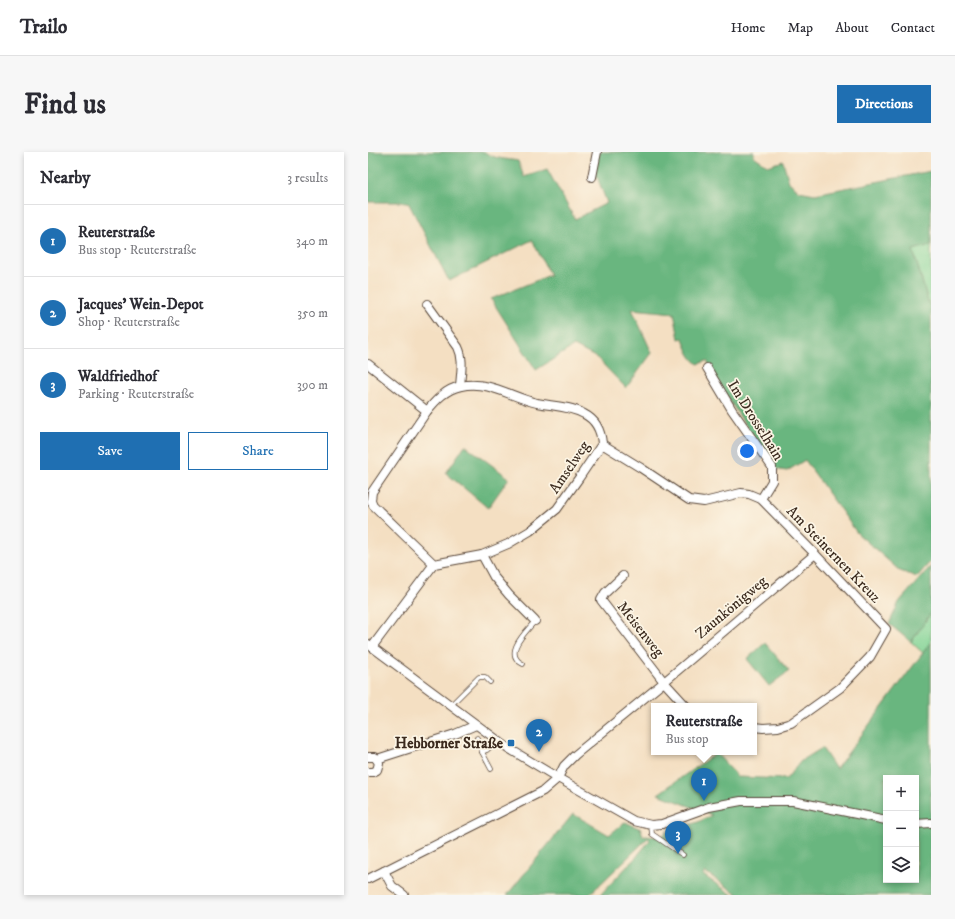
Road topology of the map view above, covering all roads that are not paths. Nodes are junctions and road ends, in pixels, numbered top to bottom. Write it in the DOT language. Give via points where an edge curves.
graph roads {
  1 [pos="597,152"];
  2 [pos="592,177"];
  3 [pos="427,304"];
  4 [pos="368,364"];
  5 [pos="707,368"];
  6 [pos="460,386"];
  7 [pos="427,411"];
  8 [pos="602,444"];
  9 [pos="761,499"];
  10 [pos="815,554"];
  11 [pos="482,555"];
  12 [pos="434,564"];
  13 [pos="623,576"];
  14 [pos="535,621"];
  15 [pos="370,645"];
  16 [pos="523,664"];
  17 [pos="490,682"];
  18 [pos="664,682"];
  19 [pos="683,703"];
  20 [pos="450,706"];
  21 [pos="476,725"];
  22 [pos="757,727"];
  23 [pos="477,738"];
  24 [pos="497,740"];
  25 [pos="482,752"];
  26 [pos="368,757"];
  27 [pos="377,759"];
  28 [pos="491,769"];
  29 [pos="368,772"];
  30 [pos="558,778"];
  31 [pos="883,819"];
  32 [pos="931,823"];
  33 [pos="919,824"];
  34 [pos="651,825"];
  35 [pos="683,855"];
  36 [pos="384,871"];
  37 [pos="368,879"];
  38 [pos="404,895"];
  1 -- 2 [label="street"];
  3 -- 6 [label="street" via="461,352"];
  4 -- 7 [label="street"];
  5 -- 9 [label="street, Im Drosselhain" via="732,410 772,467 772,481"];
  6 -- 7 [label="street, Amselweg" via="439,396"];
  6 -- 8 [label="street, Amselweg" via="477,384 585,414 598,425"];
  7 -- 12 [label="street, Amselweg" via="372,492 371,500 373,505"];
  8 -- 9 [label="street" via="689,500 704,502 741,493"];
  8 -- 11 [label="street, Amselweg" via="558,508 530,531"];
  9 -- 10 [label="street, Am Steinernen Kreuz"];
  10 -- 18 [label="street, Zaunkönigweg"];
  10 -- 22 [label="street, Am Steinernen Kreuz" via="886,629 870,657 840,688 791,722 778,727"];
  11 -- 12 [label="street, Amselweg"];
  11 -- 14 [label="street" via="504,589"];
  12 -- 15 [label="street"];
  13 -- 18 [label="street, Meisenweg" via="601,600"];
  14 -- 16 [label="lane" via="515,649 516,660"];
  15 -- 20 [label="street"];
  17 -- 20 [label="lane" via="484,677 479,677"];
  18 -- 19 [label="street"];
  18 -- 30 [label="street" via="575,754 564,766"];
  20 -- 21 [label="street"];
  21 -- 24 [label="street"];
  21 -- 27 [label="street"];
  23 -- 25 [label="lane"];
  24 -- 25 [label="lane"];
  24 -- 30 [label="street"];
  25 -- 28 [label="lane"];
  26 -- 27 [label="street"];
  27 -- 29 [label="street" via="377,770"];
  30 -- 34 [label="street" via="634,821"];
  30 -- 36 [label="street" via="543,791"];
  31 -- 34 [label="street" via="793,801 741,801 709,807 677,820"];
  32 -- 33 [label="street"];
  34 -- 35 [label="lane" via="652,834"];
  36 -- 37 [label="street"];
  36 -- 38 [label="street" via="392,886"];
}
